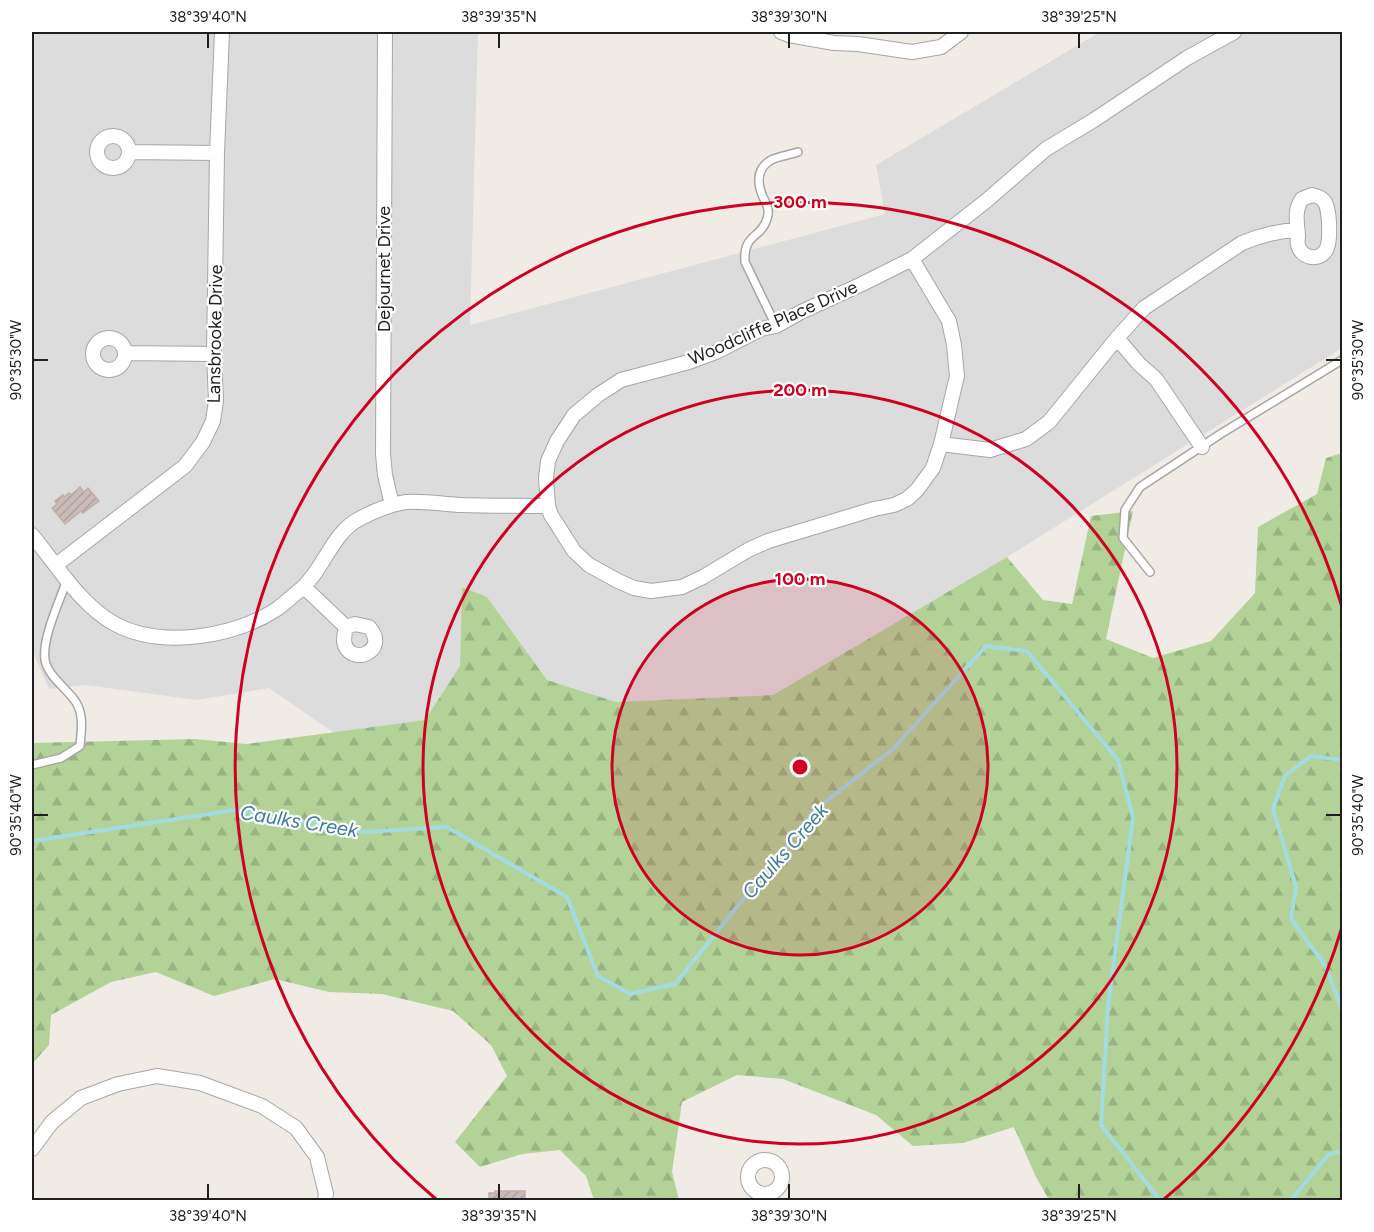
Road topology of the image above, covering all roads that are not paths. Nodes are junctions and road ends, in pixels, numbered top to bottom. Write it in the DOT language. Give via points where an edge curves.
graph roads {
  1 [pos="222,32"];
  2 [pos="385,32"];
  3 [pos="781,32"];
  4 [pos="962,32"];
  5 [pos="1234,32"];
  6 [pos="130,152"];
  7 [pos="798,152"];
  8 [pos="217,153"];
  9 [pos="1298,230"];
  10 [pos="912,259"];
  11 [pos="776,326"];
  12 [pos="1117,338"];
  13 [pos="126,353"];
  14 [pos="214,354"];
  15 [pos="1342,360"];
  16 [pos="942,444"];
  17 [pos="1202,447"];
  18 [pos="392,506"];
  19 [pos="548,506"];
  20 [pos="32,535"];
  21 [pos="56,566"];
  22 [pos="1150,572"];
  23 [pos="67,580"];
  24 [pos="304,587"];
  25 [pos="346,627"];
  26 [pos="32,765"];
  27 [pos="32,1149"];
  28 [pos="326,1200"];
  1 -- 8 [label="street, Lansbrooke Drive"];
  2 -- 18 [label="street, Dejournet Drive" via="382,454"];
  3 -- 4 [label="street" via="912,52 941,47"];
  5 -- 10 [label="street, Woodcliffe Place Drive" via="1046,149"];
  6 -- 8 [label="street"];
  7 -- 11 [label="lane" via="771,160 760,171 758,185 769,210 767,221 747,241 744,252 745,262"];
  8 -- 14 [label="street, Lansbrooke Drive"];
  9 -- 12 [label="street" via="1280,231 1242,243 1144,308"];
  10 -- 11 [label="street, Woodcliffe Place Drive"];
  10 -- 16 [label="street, Woodcliffe Place Drive" via="949,321 954,345 957,376"];
  11 -- 19 [label="street, Woodcliffe Place Drive" via="689,362 621,380 598,395 574,415 557,441 548,461"];
  12 -- 16 [label="street" via="1049,422 1026,439 990,450"];
  12 -- 17 [label="street" via="1156,379"];
  13 -- 14 [label="street"];
  14 -- 21 [label="street, Lansbrooke Drive" via="216,401 213,421 203,442 185,466"];
  15 -- 17 [label="lane"];
  16 -- 19 [label="street, Woodcliffe Place Drive" via="933,468 907,499 768,541 682,587 651,591 634,588 590,565 574,551"];
  17 -- 22 [label="lane" via="1140,488 1125,510 1123,538"];
  18 -- 19 [label="street" via="406,502"];
  18 -- 24 [label="street" via="357,519 340,534"];
  20 -- 21 [label="street"];
  21 -- 23 [label="street"];
  23 -- 24 [label="street" via="81,597 115,624 165,637 222,633 277,609"];
  23 -- 26 [label="lane" via="44,649 46,665 77,704 80,746 61,758"];
  24 -- 25 [label="street"];
  27 -- 28 [label="street" via="52,1122 81,1098 118,1084 157,1076 200,1083 262,1106 296,1128 317,1157"];
}
